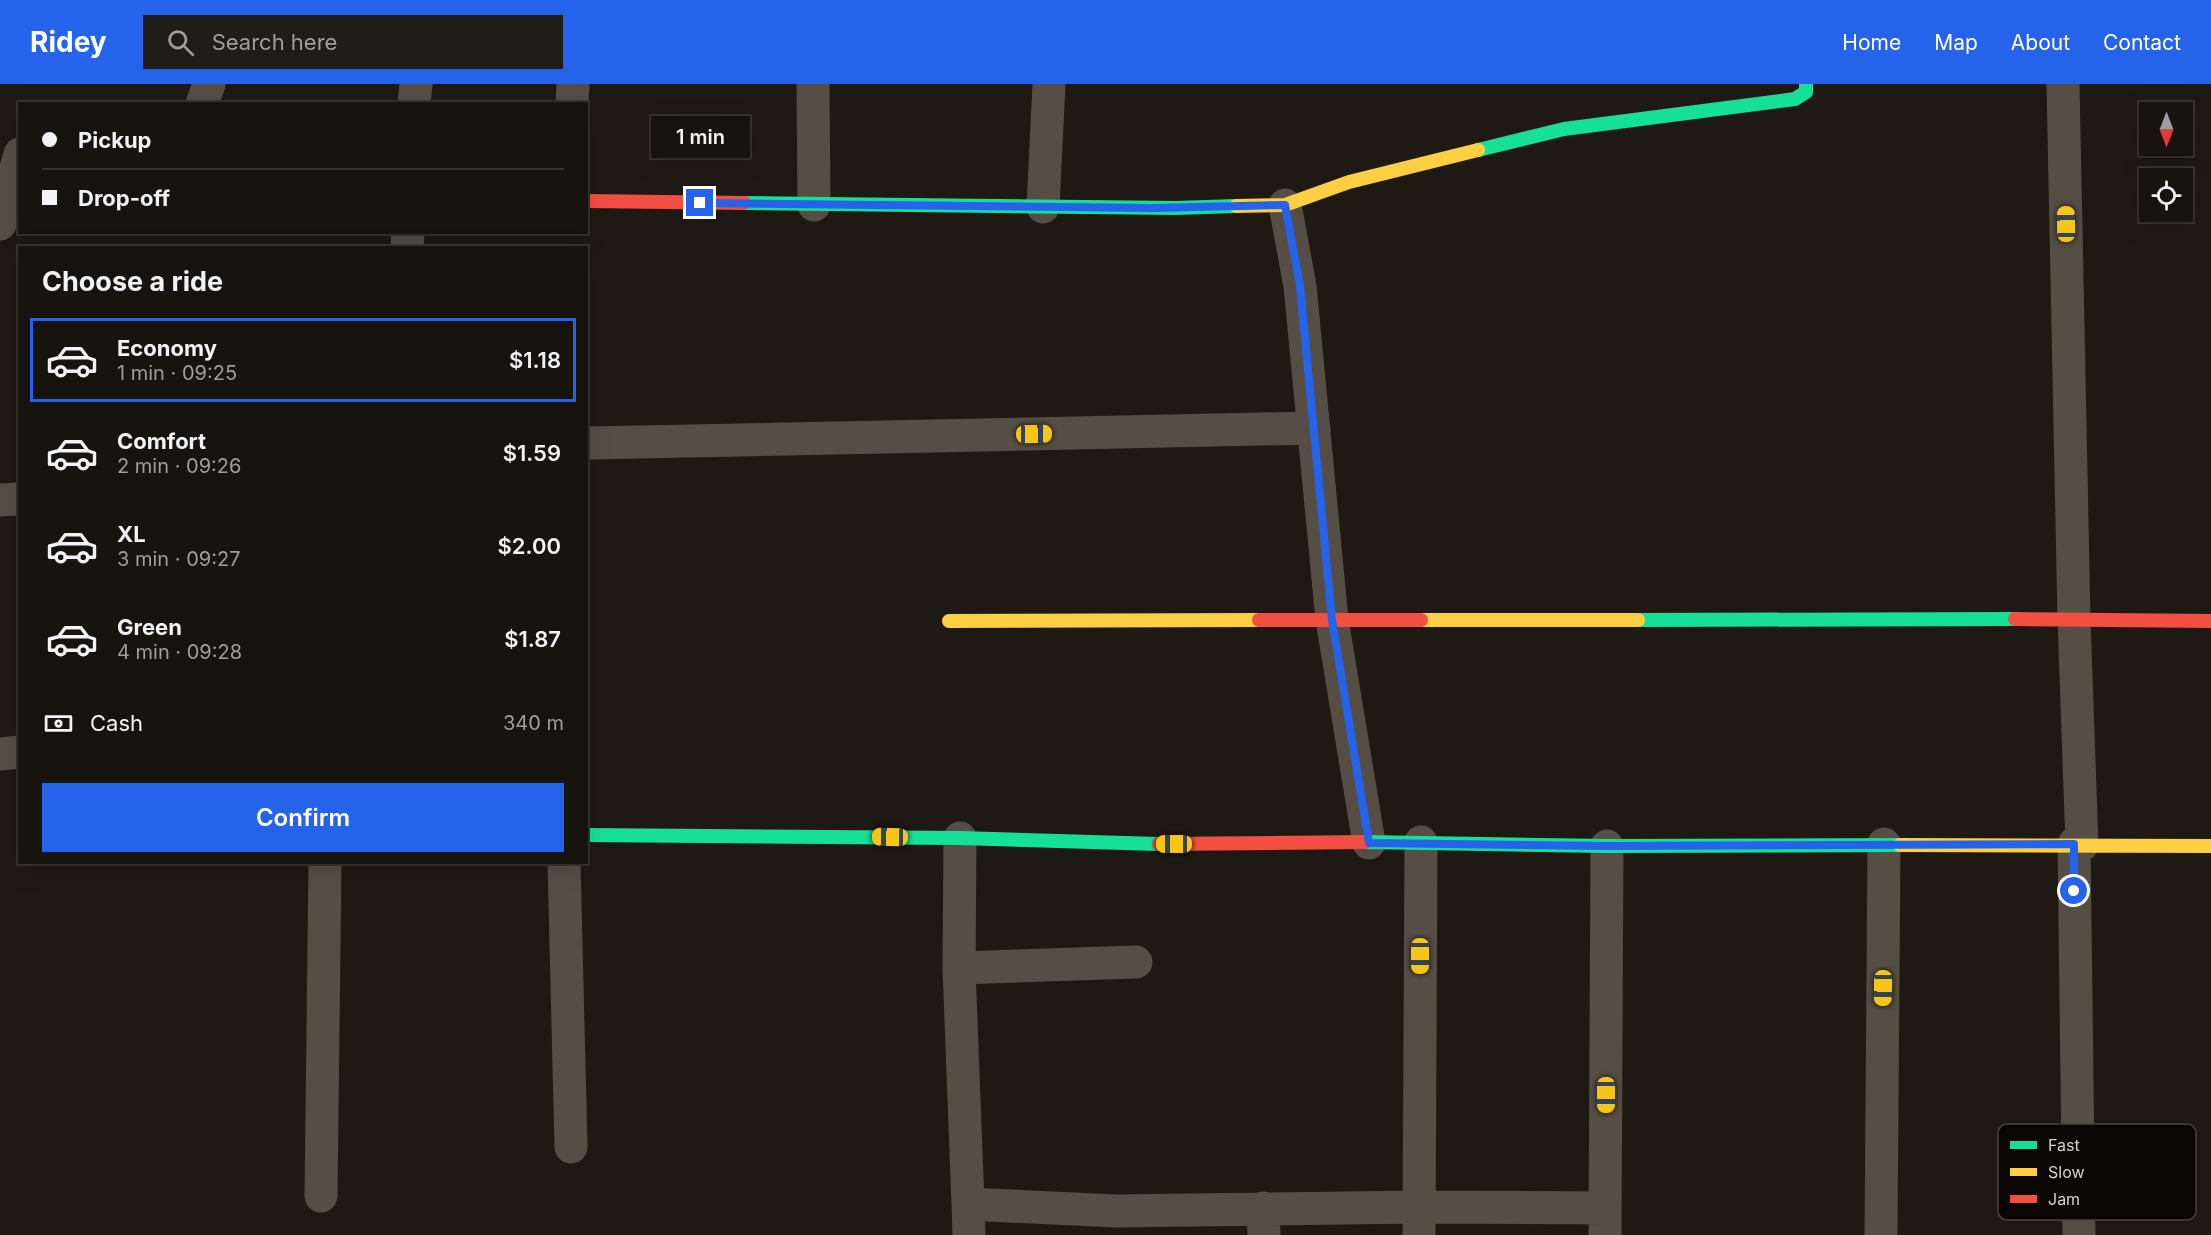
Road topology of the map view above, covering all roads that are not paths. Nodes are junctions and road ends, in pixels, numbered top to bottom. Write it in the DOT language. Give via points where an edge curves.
graph roads {
  1 [pos="209,84"];
  2 [pos="416,84"];
  3 [pos="573,84"];
  4 [pos="813,84"];
  5 [pos="1049,84"];
  6 [pos="1806,84"];
  7 [pos="2063,84"];
  8 [pos="203,102"];
  9 [pos="414,102"];
  10 [pos="572,102"];
  11 [pos="18,161"];
  12 [pos="588,201"];
  13 [pos="813,204"];
  14 [pos="1285,205"];
  15 [pos="1043,207"];
  16 [pos="0,224"];
  17 [pos="1314,428"];
  18 [pos="590,443"];
  19 [pos="18,499"];
  20 [pos="0,500"];
  21 [pos="2074,619"];
  22 [pos="1332,620"];
  23 [pos="949,621"];
  24 [pos="2211,621"];
  25 [pos="18,752"];
  26 [pos="0,754"];
  27 [pos="588,835"];
  28 [pos="960,838"];
  29 [pos="1421,842"];
  30 [pos="1369,843"];
  31 [pos="1884,844"];
  32 [pos="2078,844"];
  33 [pos="1607,846"];
  34 [pos="2211,846"];
  35 [pos="325,864"];
  36 [pos="564,864"];
  37 [pos="1136,962"];
  38 [pos="959,968"];
  39 [pos="2079,1124"];
  40 [pos="571,1147"];
  41 [pos="321,1196"];
  42 [pos="968,1219"];
  43 [pos="2079,1220"];
  44 [pos="1264,1221"];
  45 [pos="1419,1221"];
  46 [pos="1605,1221"];
  47 [pos="1116,1223"];
  48 [pos="1881,1235"];
  49 [pos="2079,1235"];
  1 -- 8 [label="street"];
  2 -- 9 [label="street"];
  3 -- 10 [label="street"];
  4 -- 13 [label="street"];
  5 -- 15 [label="street"];
  6 -- 14 [label="street" via="1806,92 1796,99 1564,129 1349,182"];
  7 -- 21 [label="street"];
  11 -- 16 [label="street"];
  12 -- 13 [label="street"];
  13 -- 15 [label="street"];
  14 -- 15 [label="street"];
  14 -- 17 [label="street" via="1300,286"];
  17 -- 18 [label="street"];
  17 -- 22 [label="street"];
  19 -- 20 [label="street"];
  21 -- 22 [label="street"];
  21 -- 24 [label="street"];
  21 -- 32 [label="street"];
  22 -- 23 [label="street"];
  22 -- 30 [label="street"];
  25 -- 26 [label="street"];
  27 -- 28 [label="street"];
  28 -- 30 [label="street" via="1152,844"];
  28 -- 38 [label="street"];
  29 -- 30 [label="street"];
  29 -- 33 [label="street"];
  29 -- 45 [label="street"];
  31 -- 32 [label="street"];
  31 -- 33 [label="street"];
  31 -- 48 [label="street"];
  32 -- 34 [label="street"];
  32 -- 39 [label="street"];
  33 -- 46 [label="street"];
  35 -- 41 [label="street"];
  36 -- 40 [label="street"];
  37 -- 38 [label="street"];
  38 -- 42 [label="street"];
  42 -- 47 [label="street"];
  43 -- 49 [label="street"];
  44 -- 45 [label="street"];
  44 -- 47 [label="street"];
  45 -- 46 [label="street"];
}
